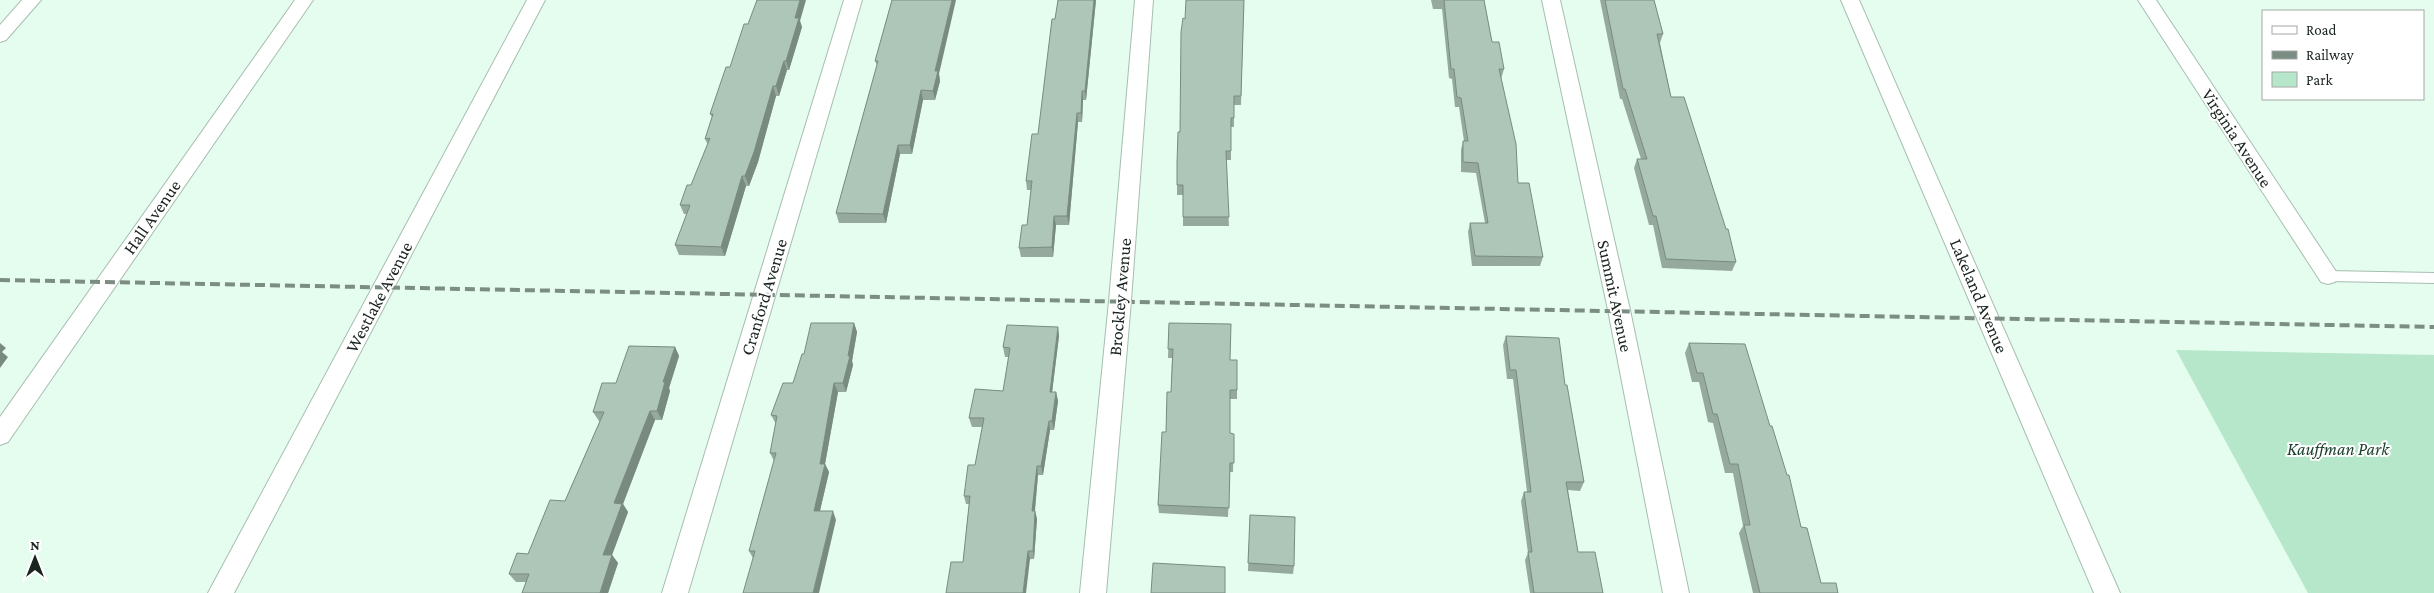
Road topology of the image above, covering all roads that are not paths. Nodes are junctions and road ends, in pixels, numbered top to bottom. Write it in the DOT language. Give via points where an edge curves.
graph roads {
  1 [pos="32,0"];
  2 [pos="304,0"];
  3 [pos="536,0"];
  4 [pos="853,0"];
  5 [pos="1144,0"];
  6 [pos="1551,0"];
  7 [pos="1850,0"];
  8 [pos="2147,0"];
  9 [pos="0,36"];
  10 [pos="2328,276"];
  11 [pos="2434,278"];
  12 [pos="0,435"];
  13 [pos="221,593"];
  14 [pos="675,593"];
  15 [pos="1093,593"];
  16 [pos="1676,593"];
  17 [pos="2106,593"];
  1 -- 9 [label="street"];
  2 -- 12 [label="street, Hall Avenue"];
  3 -- 13 [label="street, Westlake Avenue"];
  4 -- 14 [label="street, Cranford Avenue"];
  5 -- 15 [label="street, Brockley Avenue"];
  6 -- 16 [label="street, Summit Avenue" via="1619,310"];
  7 -- 17 [label="street, Lakeland Avenue"];
  8 -- 10 [label="street, Virginia Avenue"];
  10 -- 11 [label="lane"];
}
